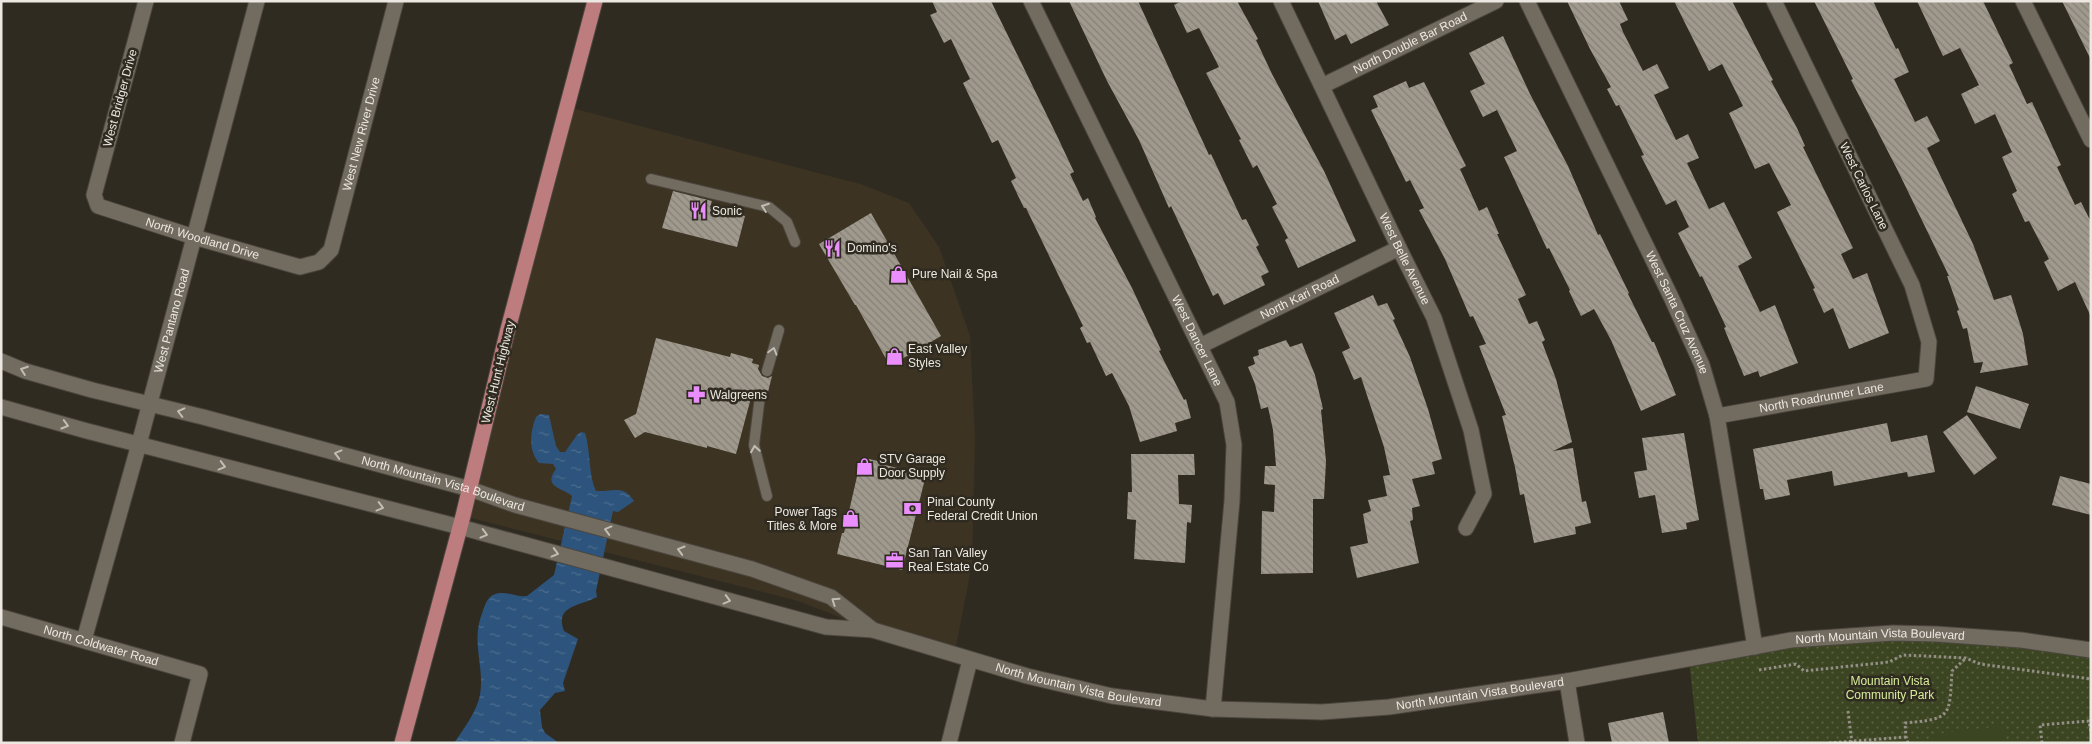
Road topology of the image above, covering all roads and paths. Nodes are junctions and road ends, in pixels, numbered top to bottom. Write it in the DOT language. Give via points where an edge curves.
graph roads {
  1 [pos="146,1"];
  2 [pos="257,1"];
  3 [pos="396,1"];
  4 [pos="595,1"];
  5 [pos="1031,1"];
  6 [pos="1281,1"];
  7 [pos="1496,1"];
  8 [pos="1527,1"];
  9 [pos="1774,1"];
  10 [pos="2023,1"];
  11 [pos="1322,86"];
  12 [pos="2091,140"];
  13 [pos="651,179"];
  14 [pos="94,195"];
  15 [pos="194,238"];
  16 [pos="795,242"];
  17 [pos="1399,248"];
  18 [pos="319,262"];
  19 [pos="779,330"];
  20 [pos="1200,346"];
  21 [pos="1,361"];
  22 [pos="767,371"];
  23 [pos="1926,379"];
  24 [pos="760,396"];
  25 [pos="150,404"];
  26 [pos="1,407"];
  27 [pos="1717,416"];
  28 [pos="139,444"];
  29 [pos="470,490"];
  30 [pos="767,496"];
  31 [pos="460,527"];
  32 [pos="1466,528"];
  33 [pos="1,617"];
  34 [pos="873,630"];
  35 [pos="84,640"];
  36 [pos="1755,647"];
  37 [pos="2091,650"];
  38 [pos="1966,658"];
  39 [pos="970,660"];
  40 [pos="1760,670"];
  41 [pos="2091,679"];
  42 [pos="1567,681"];
  43 [pos="1213,709"];
  44 [pos="1848,711"];
  45 [pos="2091,732"];
  46 [pos="1906,737"];
  47 [pos="1852,742"];
  48 [pos="182,743"];
  49 [pos="402,743"];
  50 [pos="949,743"];
  51 [pos="1577,743"];
  52 [pos="1829,743"];
  53 [pos="1908,743"];
  54 [pos="2042,743"];
  1 -- 14 [label="street, West Bridger Drive"];
  2 -- 15 [label="street, West Pantano Road"];
  3 -- 18 [label="street, West New River Drive" via="331,250"];
  4 -- 29 [label="main road, West Hunt Highway"];
  5 -- 20 [label="street, West Dancer Lane"];
  6 -- 11 [label="street, West Belle Avenue"];
  7 -- 11 [label="street, North Double Bar Road"];
  8 -- 27 [label="street, West Santa Cruz Avenue" via="1671,297 1702,365"];
  9 -- 23 [label="street, West Carlos Lane" via="1912,285 1929,342"];
  10 -- 12 [label="street"];
  11 -- 17 [label="street, West Belle Avenue"];
  16 -- 13 [label="lane, one-way" via="787,222 769,207"];
  14 -- 15 [label="street, North Woodland Drive" via="98,206"];
  15 -- 18 [label="street, North Woodland Drive" via="300,267"];
  15 -- 25 [label="street, West Pantano Road"];
  17 -- 20 [label="street, North Kari Road"];
  17 -- 32 [label="street, West Belle Avenue" via="1434,318 1471,430 1484,494"];
  22 -- 19 [label="lane, one-way"];
  20 -- 43 [label="street, West Dancer Lane" via="1226,402 1234,445"];
  25 -- 21 [label="street, North Mountain Vista Boulevard, one-way" via="26,371"];
  23 -- 27 [label="street, North Roadrunner Lane"];
  30 -- 24 [label="lane, one-way" via="754,446"];
  25 -- 28 [label="street, West Pantano Road"];
  29 -- 25 [label="street, North Mountain Vista Boulevard, one-way"];
  26 -- 28 [label="street, North Mountain Vista Boulevard, one-way"];
  27 -- 36 [label="street, West Santa Cruz Avenue"];
  28 -- 31 [label="street, North Mountain Vista Boulevard, one-way"];
  28 -- 35 [label="street, West Pantano Road"];
  29 -- 31 [label="main road, West Hunt Highway"];
  34 -- 29 [label="street, North Mountain Vista Boulevard, one-way" via="831,597 752,570"];
  31 -- 34 [label="street, North Mountain Vista Boulevard, one-way" via="826,627"];
  31 -- 49 [label="main road, West Hunt Highway"];
  33 -- 35 [label="street, North Coldwater Road"];
  34 -- 39 [label="street, North Mountain Vista Boulevard"];
  35 -- 48 [label="street, North Coldwater Road" via="200,674"];
  36 -- 37 [label="street, North Mountain Vista Boulevard" via="1791,640 1893,633 2021,640"];
  36 -- 42 [label="street, North Mountain Vista Boulevard"];
  38 -- 40 [label="path" via="1903,655 1889,662 1804,671 1796,664"];
  38 -- 41 [label="path" via="1980,664"];
  38 -- 46 [label="path" via="1952,671 1951,700 1944,715 1937,720 1905,723"];
  39 -- 43 [label="street, North Mountain Vista Boulevard" via="1112,696"];
  39 -- 50 [label="street"];
  42 -- 43 [label="street, North Mountain Vista Boulevard" via="1389,707 1322,712"];
  42 -- 51 [label="street"];
  44 -- 47 [label="path"];
  45 -- 54 [label="path" via="2089,721 2040,725"];
  46 -- 47 [label="path"];
  46 -- 53 [label="path"];
  47 -- 52 [label="path"];
}
